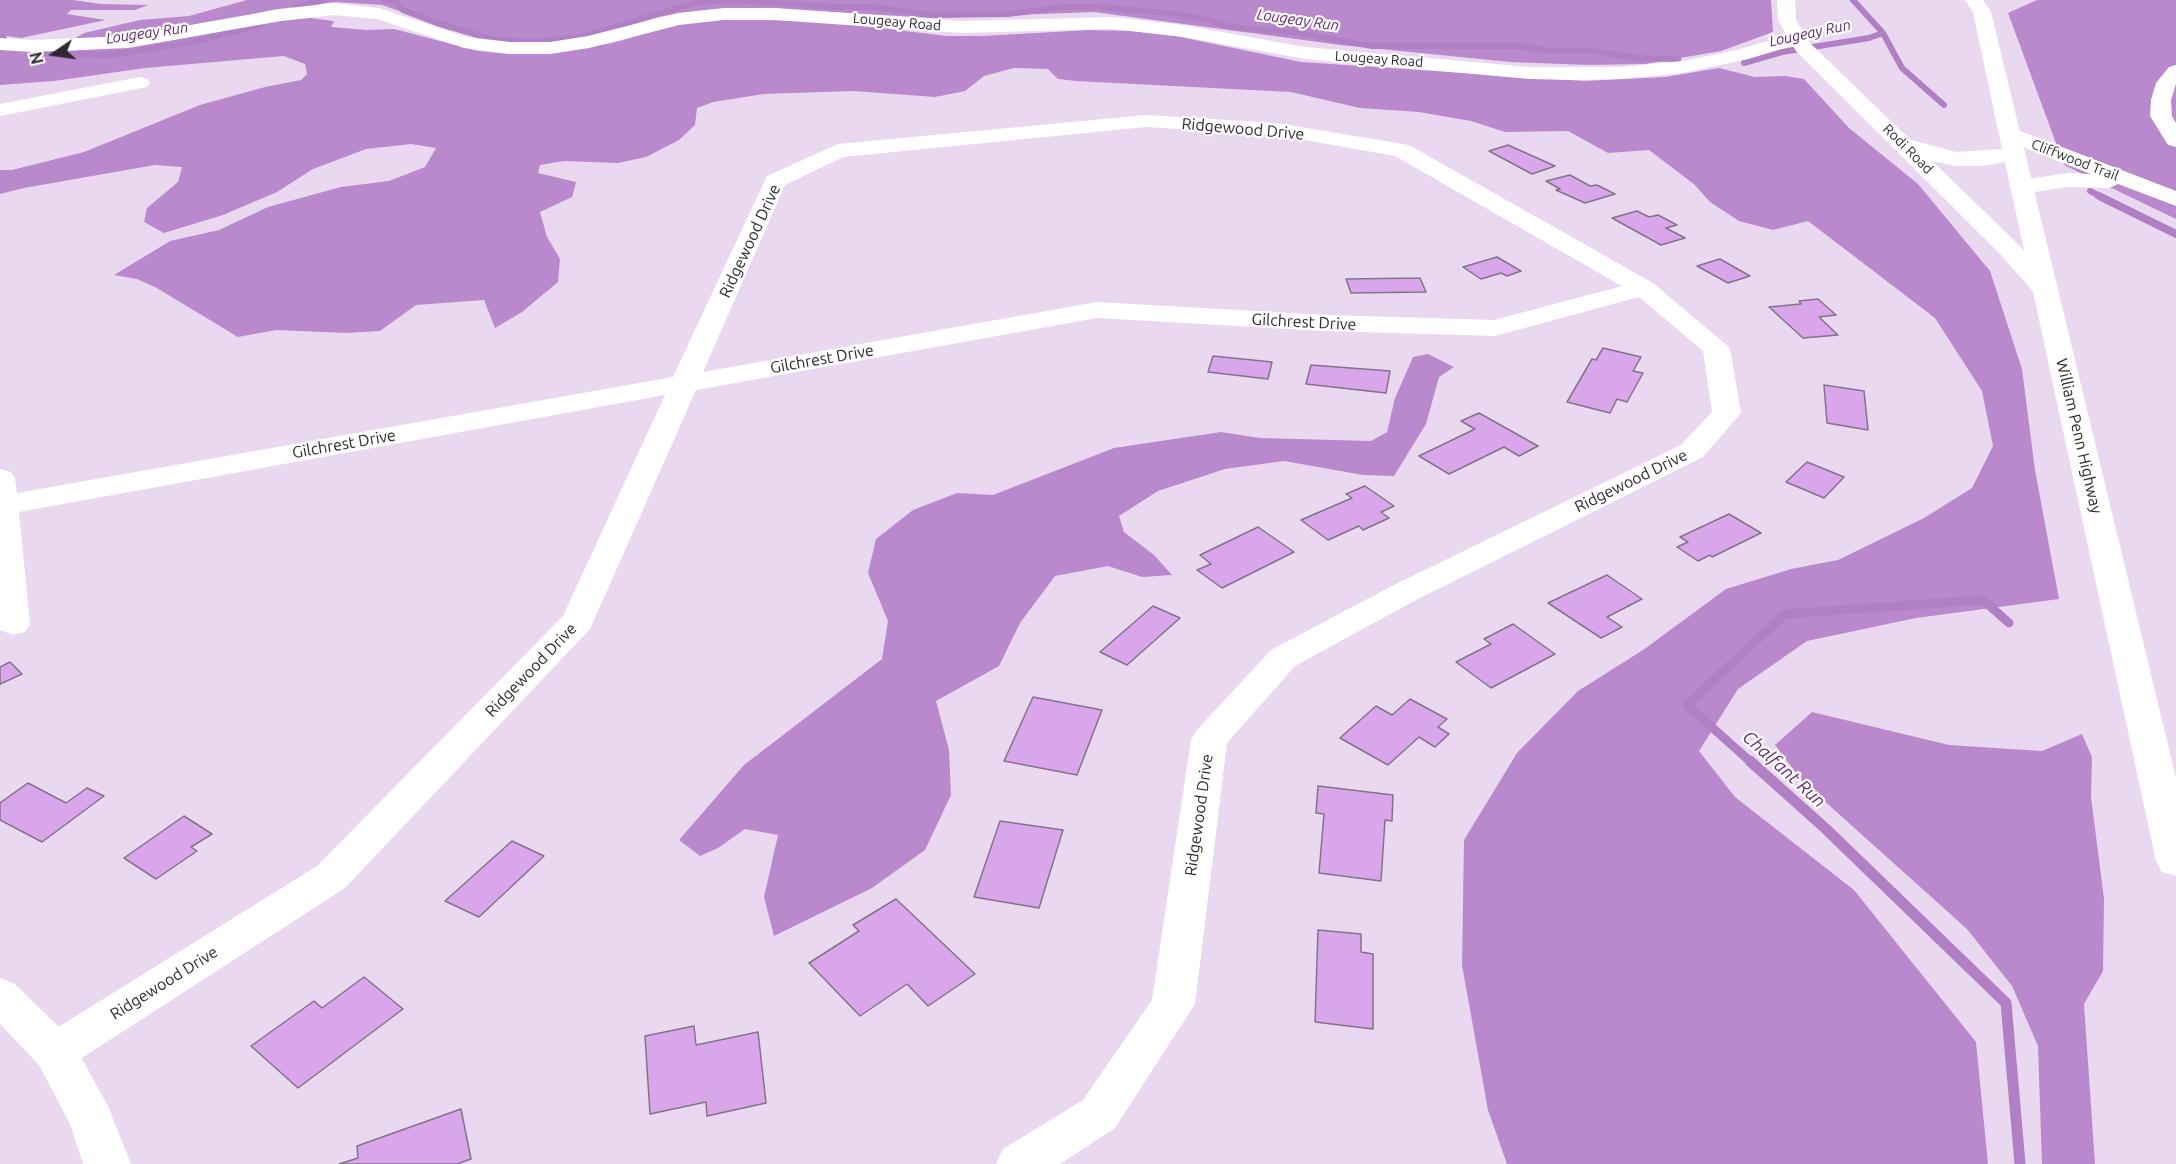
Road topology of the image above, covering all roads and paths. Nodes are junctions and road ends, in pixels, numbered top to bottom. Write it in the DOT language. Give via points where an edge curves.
graph roads {
  1 [pos="1786,0"];
  2 [pos="1984,4"];
  3 [pos="0,44"];
  4 [pos="1802,45"];
  5 [pos="2176,70"];
  6 [pos="140,83"];
  7 [pos="0,110"];
  8 [pos="2176,140"];
  9 [pos="2012,144"];
  10 [pos="1904,145"];
  11 [pos="2140,185"];
  12 [pos="2022,187"];
  13 [pos="2176,199"];
  14 [pos="1644,288"];
  15 [pos="2046,291"];
  16 [pos="685,383"];
  17 [pos="2,492"];
  18 [pos="13,624"];
  19 [pos="2176,861"];
  20 [pos="0,996"];
  21 [pos="55,1052"];
  22 [pos="107,1164"];
  23 [pos="1020,1164"];
  1 -- 4 [label="main road, Rodi Road" via="1787,20"];
  2 -- 9 [label="main road, William Penn Highway"];
  3 -- 4 [label="main road, Lougeay Road" via="128,42 333,9 379,14 464,42 510,48 590,42 678,18 775,14 962,27 1114,23 1305,53 1530,73 1620,73 1683,67"];
  4 -- 10 [label="main road, Rodi Road"];
  5 -- 8 [label="main road" via="2166,83 2161,100 2161,116"];
  6 -- 7 [label="main road"];
  9 -- 10 [label="main road" via="1982,159 1956,159"];
  9 -- 11 [label="main road, Cliffwood Trail"];
  9 -- 12 [label="main road, William Penn Highway"];
  10 -- 15 [label="main road, Rodi Road"];
  11 -- 12 [label="main road, Cliffwood Trail" via="2084,179"];
  11 -- 13 [label="main road, Cliffwood Trail"];
  12 -- 15 [label="main road, William Penn Highway"];
  14 -- 16 [label="main road, Gilchrest Drive" via="1495,328 1097,310"];
  14 -- 16 [label="main road, Ridgewood Drive" via="1401,150 1276,129 1146,121 862,148 838,151 775,181"];
  14 -- 23 [label="main road, Ridgewood Drive" via="1716,348 1727,413 1692,451 1402,594 1282,658 1209,740 1173,1004 1099,1114"];
  15 -- 19 [label="main road, William Penn Highway"];
  16 -- 17 [label="main road, Gilchrest Drive"];
  16 -- 21 [label="main road, Ridgewood Drive" via="578,621 331,877"];
  17 -- 18 [label="main road"];
  20 -- 21 [label="main road"];
  21 -- 22 [label="main road" via="92,1120"];
}
